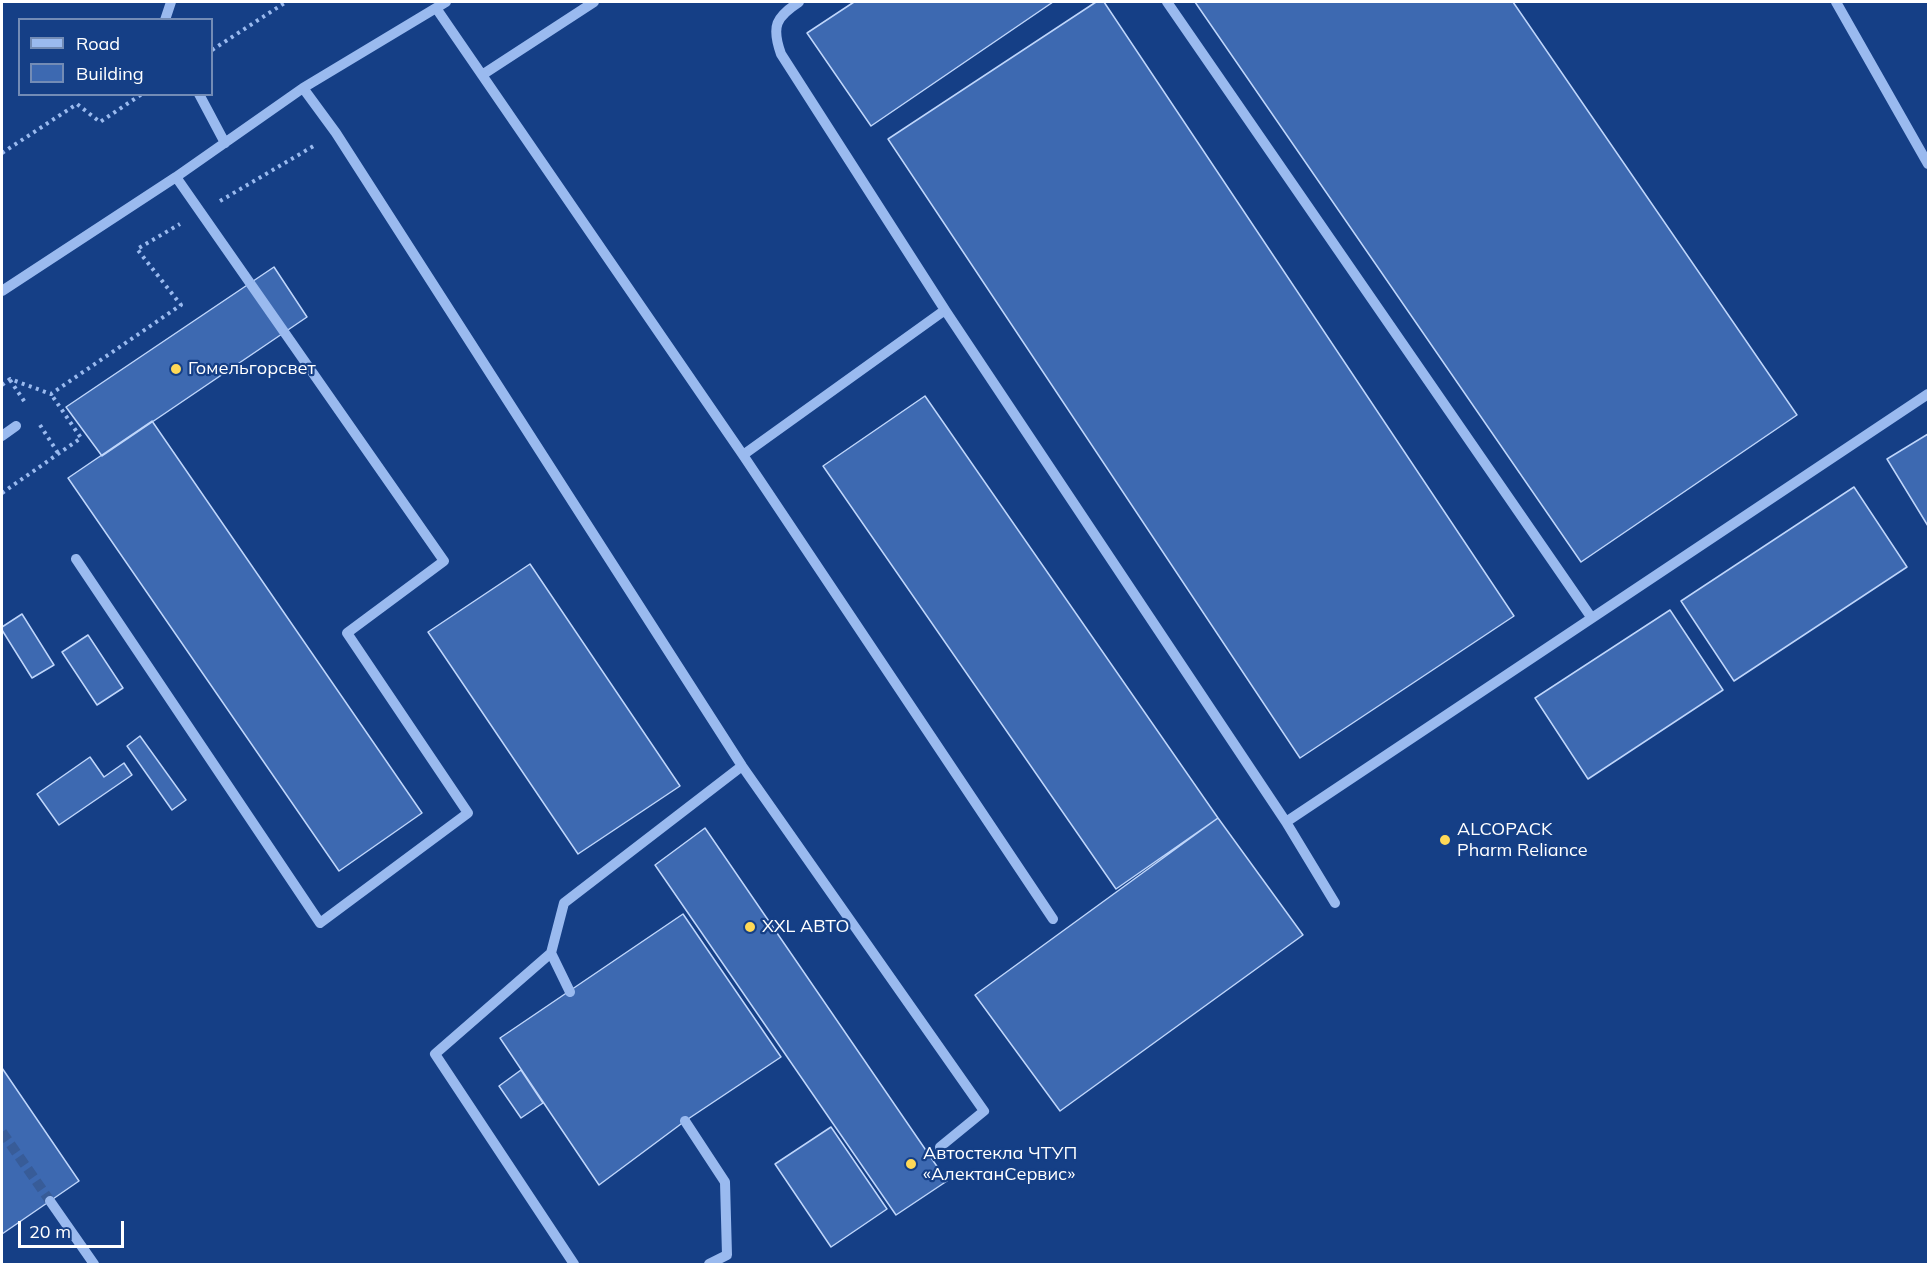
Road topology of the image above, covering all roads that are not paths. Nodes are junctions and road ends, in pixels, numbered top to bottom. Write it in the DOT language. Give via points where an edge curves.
graph roads {
  1 [pos="171,2"];
  2 [pos="446,2"];
  3 [pos="594,2"];
  4 [pos="799,2"];
  5 [pos="1167,2"];
  6 [pos="1836,2"];
  7 [pos="436,8"];
  8 [pos="166,18"];
  9 [pos="482,75"];
  10 [pos="303,88"];
  11 [pos="200,96"];
  12 [pos="225,142"];
  13 [pos="1929,164"];
  14 [pos="176,177"];
  15 [pos="2,291"];
  16 [pos="945,310"];
  17 [pos="1929,394"];
  18 [pos="16,426"];
  19 [pos="2,436"];
  20 [pos="742,456"];
  21 [pos="76,559"];
  22 [pos="1591,617"];
  23 [pos="742,766"];
  24 [pos="1286,822"];
  25 [pos="1335,903"];
  26 [pos="1053,919"];
  27 [pos="551,953"];
  28 [pos="570,992"];
  29 [pos="685,1122"];
  30 [pos="940,1147"];
  31 [pos="50,1201"];
  32 [pos="94,1264"];
  33 [pos="574,1264"];
  34 [pos="709,1264"];
  1 -- 8 [label="street"];
  2 -- 7 [label="street"];
  3 -- 9 [label="street"];
  4 -- 16 [label="street" via="781,14 776,27 781,54"];
  5 -- 22 [label="street"];
  6 -- 13 [label="street"];
  7 -- 9 [label="street"];
  7 -- 10 [label="street"];
  9 -- 20 [label="street"];
  10 -- 12 [label="street"];
  10 -- 23 [label="street" via="336,133"];
  11 -- 12 [label="street"];
  12 -- 14 [label="street"];
  14 -- 15 [label="street"];
  14 -- 21 [label="street" via="444,561 347,633 468,813 321,923"];
  16 -- 20 [label="street"];
  16 -- 24 [label="street"];
  17 -- 22 [label="street"];
  18 -- 19 [label="street"];
  20 -- 26 [label="street"];
  22 -- 24 [label="street"];
  23 -- 27 [label="street" via="564,903"];
  23 -- 30 [label="street" via="984,1111"];
  24 -- 25 [label="street"];
  27 -- 28 [label="street"];
  27 -- 33 [label="street" via="435,1054"];
  29 -- 34 [label="street" via="725,1182 727,1256"];
  31 -- 32 [label="street"];
}
